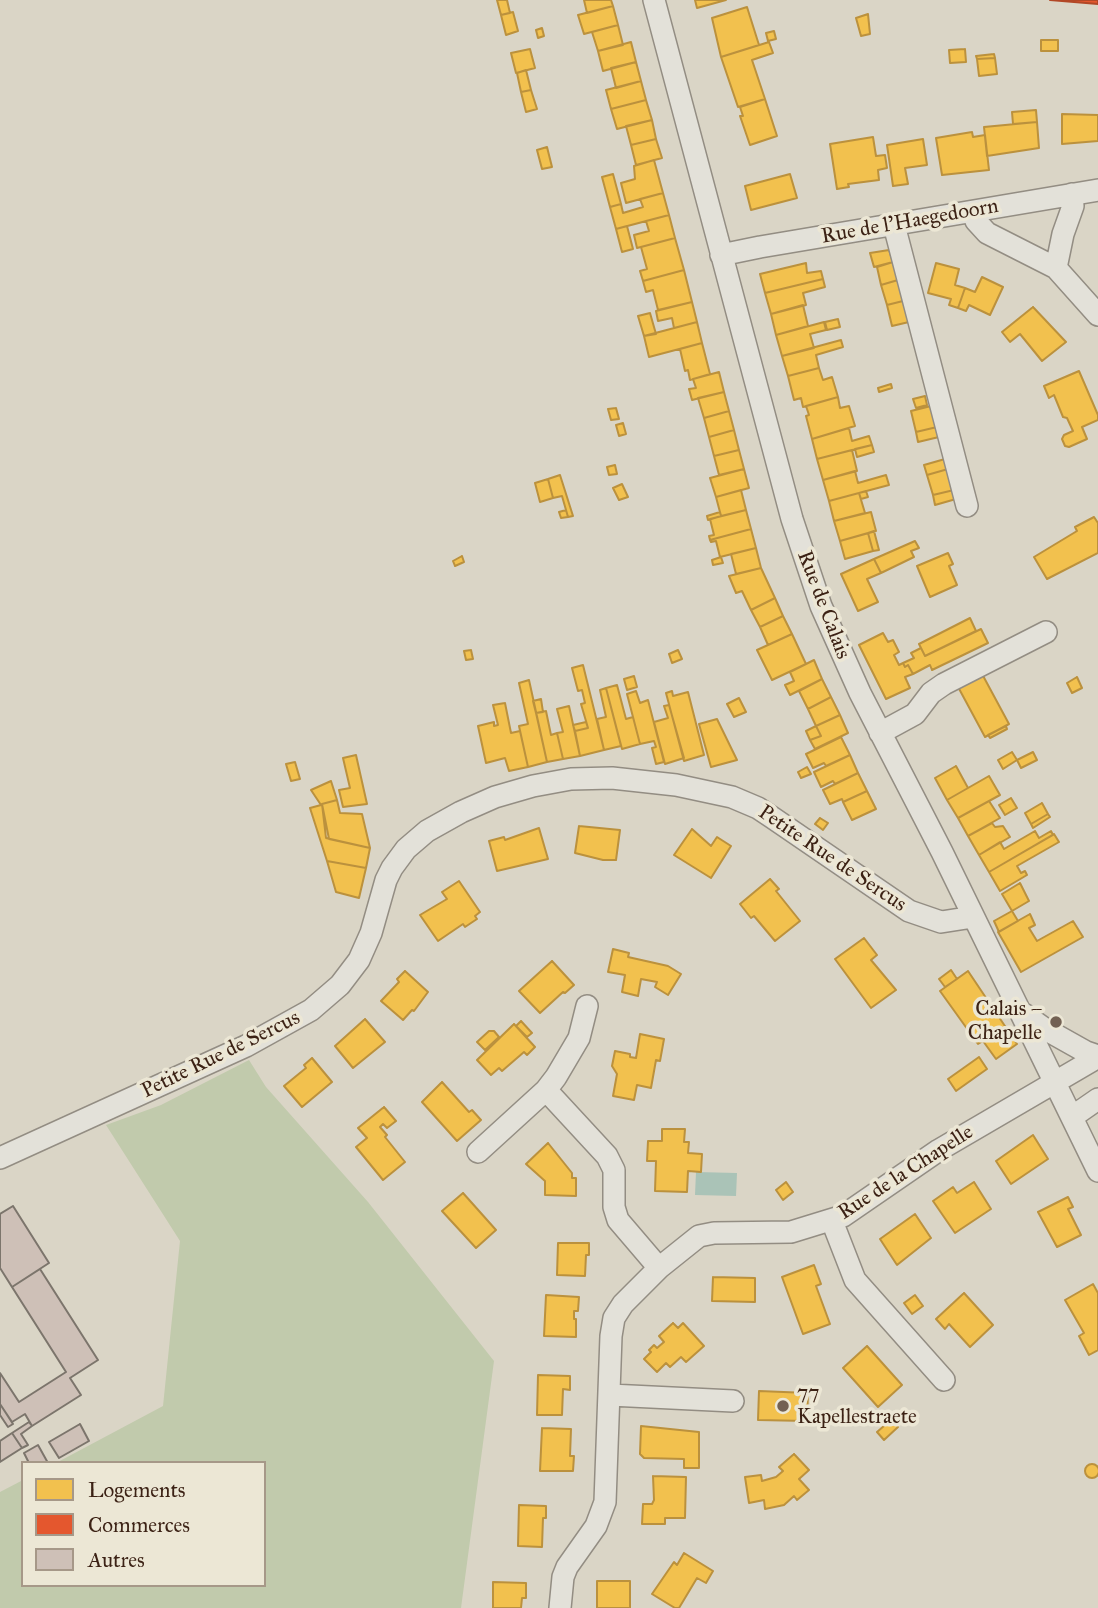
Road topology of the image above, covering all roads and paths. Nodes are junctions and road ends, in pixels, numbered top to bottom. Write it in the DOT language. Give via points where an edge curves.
graph roads {
  1 [pos="654,0"];
  2 [pos="1098,190"];
  3 [pos="1072,194"];
  4 [pos="973,212"];
  5 [pos="894,225"];
  6 [pos="722,255"];
  7 [pos="1056,268"];
  8 [pos="1098,315"];
  9 [pos="967,506"];
  10 [pos="1046,632"];
  11 [pos="880,733"];
  12 [pos="973,917"];
  13 [pos="587,1006"];
  14 [pos="1019,1010"];
  15 [pos="1098,1057"];
  16 [pos="1055,1083"];
  17 [pos="546,1090"];
  18 [pos="1098,1099"];
  19 [pos="1072,1117"];
  20 [pos="478,1152"];
  21 [pos="0,1158"];
  22 [pos="1098,1171"];
  23 [pos="832,1221"];
  24 [pos="659,1268"];
  25 [pos="944,1380"];
  26 [pos="610,1395"];
  27 [pos="733,1401"];
  28 [pos="560,1608"];
  1 -- 6 [label="street, Rue de Calais"];
  2 -- 3 [label="street, Rue de l'Haegedoorn"];
  3 -- 4 [label="street, Rue de l'Haegedoorn"];
  3 -- 7 [label="street" via="1073,206"];
  4 -- 5 [label="street, Rue de l'Haegedoorn"];
  4 -- 7 [label="street" via="987,233"];
  5 -- 6 [label="street, Rue de l'Haegedoorn"];
  5 -- 9 [label="street"];
  6 -- 11 [label="street, Rue de Calais" via="806,565 838,647"];
  7 -- 8 [label="street"];
  10 -- 11 [label="street" via="944,684 915,715"];
  11 -- 12 [label="street, Rue de Calais"];
  12 -- 14 [label="street, Rue de Calais"];
  12 -- 21 [label="street, Petite Rue de Sercus" via="941,922 909,912 758,808 732,797 612,778 533,786 451,816 406,849 386,880 359,960 340,985 311,1010 246,1046"];
  13 -- 17 [label="street" via="574,1051"];
  14 -- 15 [label="street, Rue de la Chapelle"];
  14 -- 16 [label="street, Rue de Calais"];
  15 -- 16 [label="street, Rue de la Chapelle"];
  16 -- 19 [label="street, Rue de Calais"];
  16 -- 23 [label="street, Rue de la Chapelle" via="955,1140"];
  17 -- 20 [label="street"];
  17 -- 24 [label="street" via="607,1156 614,1170 618,1220"];
  18 -- 19 [label="street"];
  19 -- 22 [label="street, Rue de Calais"];
  23 -- 24 [label="street, Rue de la Chapelle" via="791,1232 706,1234"];
  23 -- 25 [label="street" via="855,1280"];
  24 -- 26 [label="street, Rue de la Chapelle" via="614,1318"];
  26 -- 27 [label="street"];
  26 -- 28 [label="street, Rue de la Chapelle" via="605,1502 596,1526 567,1567"];
}
